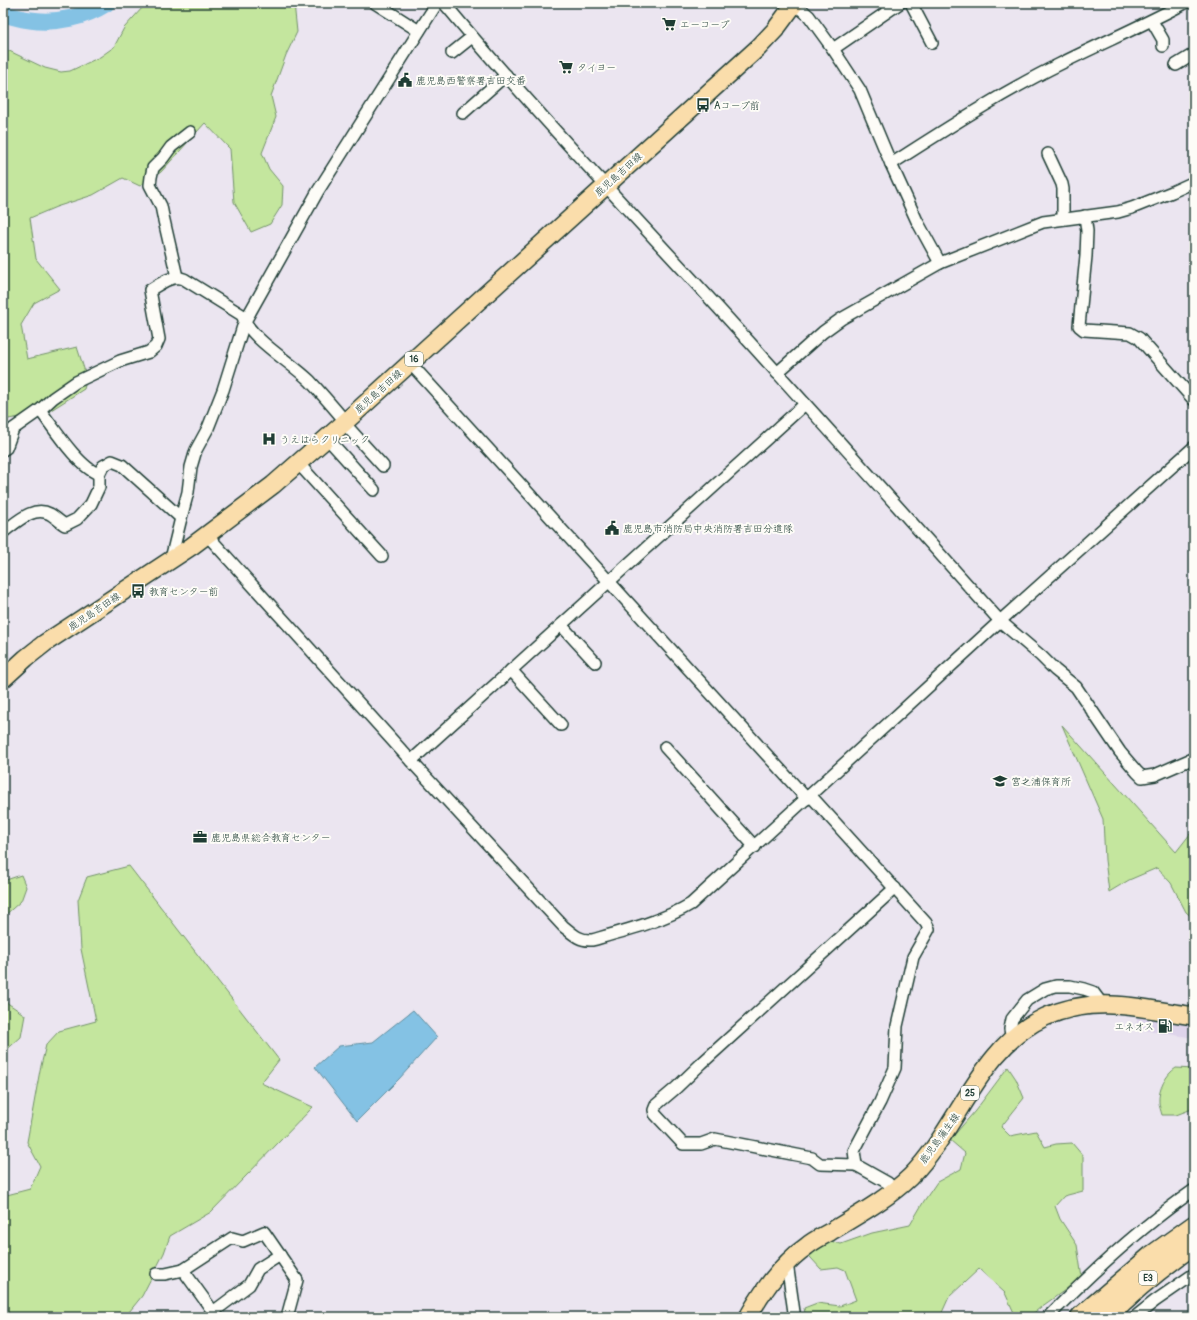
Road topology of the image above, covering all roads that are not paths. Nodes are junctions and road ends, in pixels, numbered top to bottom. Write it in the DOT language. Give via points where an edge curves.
graph roads {
  1 [pos="375,3"];
  2 [pos="437,3"];
  3 [pos="444,3"];
  4 [pos="795,3"];
  5 [pos="900,3"];
  6 [pos="911,3"];
  7 [pos="1185,3"];
  8 [pos="1152,21"];
  9 [pos="419,31"];
  10 [pos="472,37"];
  11 [pos="932,43"];
  12 [pos="1163,46"];
  13 [pos="833,49"];
  14 [pos="452,53"];
  15 [pos="1194,54"];
  16 [pos="1176,65"];
  17 [pos="506,75"];
  18 [pos="463,113"];
  19 [pos="190,132"];
  20 [pos="1048,154"];
  21 [pos="891,164"];
  22 [pos="1194,182"];
  23 [pos="605,185"];
  24 [pos="1085,216"];
  25 [pos="1063,218"];
  26 [pos="940,263"];
  27 [pos="177,277"];
  28 [pos="244,323"];
  29 [pos="410,363"];
  30 [pos="777,373"];
  31 [pos="1194,400"];
  32 [pos="805,404"];
  33 [pos="40,410"];
  34 [pos="344,422"];
  35 [pos="327,438"];
  36 [pos="1194,447"];
  37 [pos="3,450"];
  38 [pos="298,463"];
  39 [pos="383,466"];
  40 [pos="99,474"];
  41 [pos="374,490"];
  42 [pos="181,518"];
  43 [pos="3,532"];
  44 [pos="207,535"];
  45 [pos="382,556"];
  46 [pos="172,559"];
  47 [pos="609,582"];
  48 [pos="1000,621"];
  49 [pos="561,625"];
  50 [pos="595,662"];
  51 [pos="511,670"];
  52 [pos="4,677"];
  53 [pos="561,725"];
  54 [pos="666,747"];
  55 [pos="1194,758"];
  56 [pos="411,761"];
  57 [pos="808,797"];
  58 [pos="755,847"];
  59 [pos="894,888"];
  60 [pos="1102,1004"];
  61 [pos="1194,1016"];
  62 [pos="1012,1040"];
  63 [pos="856,1165"];
  64 [pos="1194,1190"];
  65 [pos="894,1192"];
  66 [pos="1194,1226"];
  67 [pos="1194,1244"];
  68 [pos="280,1255"];
  69 [pos="787,1263"];
  70 [pos="183,1270"];
  71 [pos="156,1274"];
  72 [pos="1194,1274"];
  73 [pos="215,1314"];
  74 [pos="797,1315"];
  75 [pos="287,1317"];
  76 [pos="748,1317"];
  77 [pos="1048,1317"];
  78 [pos="1082,1317"];
  79 [pos="1106,1317"];
  80 [pos="1135,1317"];
  1 -- 9 [label="street"];
  2 -- 9 [label="street"];
  3 -- 10 [label="street"];
  4 -- 13 [label="street" via="809,16"];
  4 -- 23 [label="main road, 鹿児島吉田線 / 16" via="779,26 759,47"];
  5 -- 13 [label="street"];
  6 -- 11 [label="street"];
  7 -- 8 [label="street"];
  8 -- 12 [label="street" via="1163,40"];
  8 -- 21 [label="street" via="1059,64 976,110"];
  9 -- 28 [label="street" via="318,191"];
  10 -- 14 [label="street"];
  10 -- 17 [label="street"];
  13 -- 21 [label="street" via="860,90"];
  15 -- 16 [label="street"];
  17 -- 18 [label="street"];
  17 -- 23 [label="street"];
  19 -- 27 [label="street" via="171,147 153,168 150,185 161,206"];
  20 -- 25 [label="street" via="1062,184"];
  21 -- 26 [label="street"];
  22 -- 24 [label="street" via="1132,208"];
  23 -- 29 [label="main road, 鹿児島吉田線 / 16"];
  23 -- 30 [label="street"];
  24 -- 25 [label="street"];
  24 -- 31 [label="street" via="1086,256 1079,326 1084,330 1130,333 1139,338"];
  25 -- 26 [label="street" via="1043,222"];
  26 -- 30 [label="street" via="841,319"];
  27 -- 28 [label="street" via="242,315"];
  27 -- 33 [label="street" via="150,290 159,339 156,346 149,352 76,382"];
  28 -- 34 [label="street" via="310,382"];
  28 -- 42 [label="street" via="223,390 190,467 188,492"];
  29 -- 34 [label="main road, 鹿児島吉田線 / 16"];
  29 -- 47 [label="street"];
  30 -- 32 [label="street"];
  32 -- 47 [label="street"];
  32 -- 48 [label="street"];
  33 -- 37 [label="street" via="13,429"];
  33 -- 40 [label="street" via="77,458"];
  34 -- 35 [label="main road, 鹿児島吉田線 / 16"];
  34 -- 39 [label="street"];
  35 -- 38 [label="main road, 鹿児島吉田線 / 16"];
  35 -- 41 [label="street"];
  36 -- 48 [label="street"];
  38 -- 44 [label="main road, 鹿児島吉田線 / 16"];
  38 -- 45 [label="street"];
  40 -- 42 [label="street" via="103,466 112,461 122,465"];
  40 -- 43 [label="street" via="100,487 91,504 77,520 65,525 51,514 33,512"];
  42 -- 46 [label="street"];
  44 -- 46 [label="main road, 鹿児島吉田線 / 16"];
  44 -- 56 [label="street"];
  46 -- 52 [label="main road, 鹿児島吉田線 / 16" via="45,643"];
  47 -- 49 [label="street"];
  47 -- 57 [label="street"];
  48 -- 55 [label="street" via="1076,687 1120,752 1142,777 1154,775"];
  48 -- 57 [label="street"];
  49 -- 50 [label="street"];
  49 -- 51 [label="street"];
  51 -- 53 [label="street"];
  51 -- 56 [label="street"];
  54 -- 58 [label="street"];
  56 -- 58 [label="street" via="563,926 579,939 586,941 679,912 708,890"];
  57 -- 58 [label="street"];
  57 -- 59 [label="street"];
  59 -- 63 [label="street" via="929,929 912,957 897,1026 895,1068 854,1151"];
  59 -- 63 [label="street" via="656,1105 654,1110 683,1144 701,1144 715,1140 812,1158 820,1164"];
  60 -- 61 [label="main road, 鹿児島蒲生線 / 25" via="1140,1006"];
  60 -- 62 [label="main road, 鹿児島蒲生線 / 25" via="1071,1008 1045,1017 1027,1027"];
  60 -- 62 [label="street" via="1093,992 1084,989 1070,986 1045,989 1027,1000 1012,1019"];
  62 -- 65 [label="main road, 鹿児島蒲生線 / 25" via="980,1077 932,1150"];
  63 -- 65 [label="street" via="888,1183"];
  64 -- 77 [label="street" via="1104,1262"];
  65 -- 69 [label="main road, 鹿児島蒲生線 / 25" via="807,1246"];
  66 -- 78 [label="highway, E3" via="1152,1256"];
  67 -- 79 [label="highway, E3" via="1128,1295"];
  68 -- 70 [label="street" via="264,1232 243,1241 232,1238"];
  68 -- 73 [label="street" via="258,1269 249,1285"];
  68 -- 75 [label="street" via="297,1280"];
  69 -- 74 [label="street"];
  69 -- 76 [label="main road, 鹿児島蒲生線 / 25" via="769,1282"];
  70 -- 71 [label="street"];
  70 -- 73 [label="street"];
  72 -- 80 [label="street"];
}
